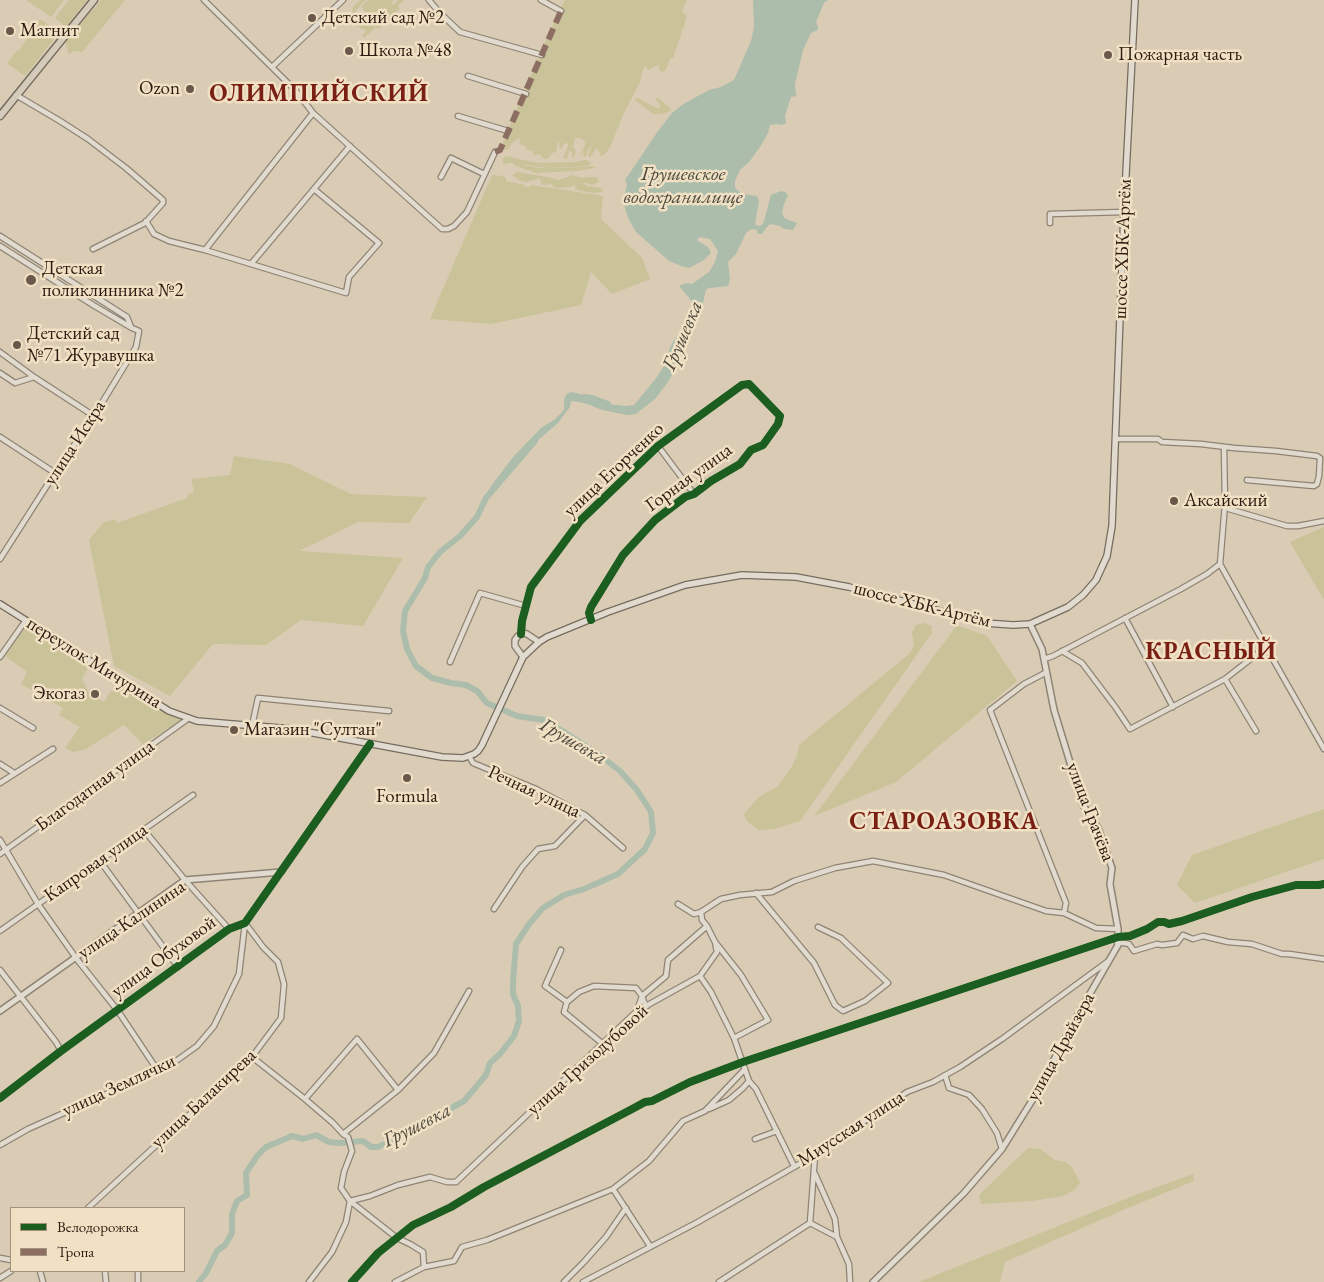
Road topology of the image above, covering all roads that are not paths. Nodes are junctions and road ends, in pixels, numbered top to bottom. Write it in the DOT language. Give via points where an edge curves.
graph roads {
  1 [pos="94,0"];
  2 [pos="204,0"];
  3 [pos="343,0"];
  4 [pos="430,0"];
  5 [pos="541,0"];
  6 [pos="1135,0"];
  7 [pos="561,11"];
  8 [pos="542,54"];
  9 [pos="272,67"];
  10 [pos="468,76"];
  11 [pos="526,94"];
  12 [pos="16,95"];
  13 [pos="314,113"];
  14 [pos="0,116"];
  15 [pos="458,116"];
  16 [pos="508,131"];
  17 [pos="350,146"];
  18 [pos="495,152"];
  19 [pos="484,174"];
  20 [pos="441,177"];
  21 [pos="314,189"];
  22 [pos="1124,212"];
  23 [pos="146,221"];
  24 [pos="1050,223"];
  25 [pos="0,236"];
  26 [pos="0,246"];
  27 [pos="93,249"];
  28 [pos="205,250"];
  29 [pos="251,264"];
  30 [pos="132,328"];
  31 [pos="0,352"];
  32 [pos="0,372"];
  33 [pos="34,377"];
  34 [pos="94,416"];
  35 [pos="780,416"];
  36 [pos="0,437"];
  37 [pos="1116,439"];
  38 [pos="658,446"];
  39 [pos="1224,447"];
  40 [pos="55,473"];
  41 [pos="1247,480"];
  42 [pos="694,494"];
  43 [pos="1225,504"];
  44 [pos="1324,521"];
  45 [pos="0,559"];
  46 [pos="1220,564"];
  47 [pos="0,604"];
  48 [pos="526,606"];
  49 [pos="1125,618"];
  50 [pos="26,620"];
  51 [pos="590,620"];
  52 [pos="1030,624"];
  53 [pos="521,634"];
  54 [pos="540,642"];
  55 [pos="1266,647"];
  56 [pos="1062,651"];
  57 [pos="0,657"];
  58 [pos="523,657"];
  59 [pos="1044,659"];
  60 [pos="450,662"];
  61 [pos="1046,674"];
  62 [pos="1225,679"];
  63 [pos="1173,707"];
  64 [pos="0,708"];
  65 [pos="389,711"];
  66 [pos="189,718"];
  67 [pos="252,726"];
  68 [pos="34,728"];
  69 [pos="1256,731"];
  70 [pos="370,744"];
  71 [pos="53,749"];
  72 [pos="1324,749"];
  73 [pos="469,756"];
  74 [pos="0,764"];
  75 [pos="14,774"];
  76 [pos="0,784"];
  77 [pos="193,795"];
  78 [pos="585,815"];
  79 [pos="144,830"];
  80 [pos="0,840"];
  81 [pos="623,848"];
  82 [pos="6,850"];
  83 [pos="0,854"];
  84 [pos="100,861"];
  85 [pos="281,872"];
  86 [pos="186,880"];
  87 [pos="1324,884"];
  88 [pos="756,894"];
  89 [pos="38,904"];
  90 [pos="678,904"];
  91 [pos="494,909"];
  92 [pos="701,912"];
  93 [pos="139,913"];
  94 [pos="1064,913"];
  95 [pos="245,923"];
  96 [pos="707,926"];
  97 [pos="818,927"];
  98 [pos="230,929"];
  99 [pos="1118,929"];
  100 [pos="0,931"];
  101 [pos="1118,941"];
  102 [pos="715,942"];
  103 [pos="562,950"];
  104 [pos="76,958"];
  105 [pos="1324,959"];
  106 [pos="1108,961"];
  107 [pos="178,967"];
  108 [pos="0,970"];
  109 [pos="700,976"];
  110 [pos="469,991"];
  111 [pos="642,996"];
  112 [pos="20,997"];
  113 [pos="567,1002"];
  114 [pos="647,1006"];
  115 [pos="0,1011"];
  116 [pos="118,1011"];
  117 [pos="637,1011"];
  118 [pos="734,1038"];
  119 [pos="603,1044"];
  120 [pos="61,1051"];
  121 [pos="252,1057"];
  122 [pos="743,1062"];
  123 [pos="744,1069"];
  124 [pos="158,1071"];
  125 [pos="945,1075"];
  126 [pos="749,1081"];
  127 [pos="398,1090"];
  128 [pos="0,1098"];
  129 [pos="305,1099"];
  130 [pos="705,1111"];
  131 [pos="777,1131"];
  132 [pos="343,1134"];
  133 [pos="755,1139"];
  134 [pos="0,1145"];
  135 [pos="1002,1149"];
  136 [pos="815,1155"];
  137 [pos="794,1166"];
  138 [pos="814,1172"];
  139 [pos="613,1189"];
  140 [pos="350,1201"];
  141 [pos="89,1207"];
  142 [pos="626,1208"];
  143 [pos="810,1223"];
  144 [pos="837,1237"];
  145 [pos="397,1238"];
  146 [pos="650,1246"];
  147 [pos="424,1267"];
  148 [pos="309,1282"];
  149 [pos="352,1282"];
  150 [pos="395,1282"];
  151 [pos="564,1282"];
  152 [pos="583,1282"];
  153 [pos="719,1282"];
  154 [pos="850,1282"];
  155 [pos="874,1282"];
  1 -- 12 [label="main road"];
  2 -- 9 [label="street"];
  3 -- 9 [label="street"];
  4 -- 8 [label="street" via="460,32"];
  5 -- 7 [label="street"];
  6 -- 22 [label="main road, шоссе ХБК-Артём"];
  9 -- 13 [label="street"];
  10 -- 11 [label="street"];
  12 -- 14 [label="main road"];
  12 -- 23 [label="street" via="88,139 160,197 163,203"];
  13 -- 17 [label="street"];
  13 -- 28 [label="street"];
  15 -- 16 [label="street"];
  17 -- 19 [label="street" via="442,229 454,226 467,212"];
  17 -- 21 [label="street"];
  18 -- 19 [label="street"];
  19 -- 20 [label="street" via="451,158"];
  21 -- 29 [label="street"];
  21 -- 29 [label="street" via="378,243 349,277 346,293"];
  22 -- 24 [label="street" via="1050,214"];
  22 -- 37 [label="main road, шоссе ХБК-Артём"];
  23 -- 27 [label="street"];
  23 -- 28 [label="street" via="154,234"];
  25 -- 30 [label="street" via="127,317"];
  26 -- 30 [label="street"];
  28 -- 29 [label="street"];
  30 -- 34 [label="street, улица Искра" via="139,331 136,347"];
  31 -- 33 [label="street"];
  32 -- 33 [label="street" via="15,383"];
  33 -- 34 [label="street"];
  34 -- 40 [label="street, улица Искра"];
  35 -- 38 [label="street, улица Егорченко" via="750,384 742,385"];
  35 -- 42 [label="street, Горная улица" via="763,445 751,450 740,464"];
  36 -- 40 [label="street"];
  37 -- 39 [label="street"];
  37 -- 52 [label="main road, шоссе ХБК-Артём" via="1112,526 1107,556 1096,580 1068,607"];
  38 -- 42 [label="street"];
  38 -- 48 [label="street, улица Егорченко" via="580,520 531,587"];
  39 -- 41 [label="street" via="1320,458 1319,476 1314,486"];
  39 -- 43 [label="street"];
  40 -- 45 [label="street, улица Искра"];
  42 -- 51 [label="street, Горная улица" via="655,520 623,555 591,607"];
  43 -- 44 [label="street" via="1229,509 1287,526"];
  43 -- 46 [label="street"];
  46 -- 49 [label="street" via="1201,578"];
  46 -- 55 [label="street"];
  47 -- 50 [label="main road, переулок Мичурина"];
  48 -- 53 [label="street, улица Егорченко"];
  48 -- 60 [label="street" via="480,593"];
  49 -- 56 [label="street"];
  49 -- 63 [label="street"];
  50 -- 57 [label="street"];
  50 -- 66 [label="main road, переулок Мичурина" via="169,711"];
  51 -- 52 [label="main road, шоссе ХБК-Артём" via="685,586 742,575 796,577 849,587 985,623"];
  51 -- 54 [label="main road, шоссе ХБК-Артём"];
  52 -- 59 [label="street, улица Грачёва"];
  53 -- 54 [label="street"];
  53 -- 58 [label="street" via="514,644"];
  54 -- 58 [label="main road, шоссе ХБК-Артём"];
  55 -- 62 [label="street"];
  55 -- 72 [label="street"];
  56 -- 59 [label="street"];
  56 -- 63 [label="street" via="1082,663 1130,729"];
  58 -- 73 [label="main road, шоссе ХБК-Артём" via="482,745"];
  59 -- 61 [label="street, улица Грачёва"];
  61 -- 94 [label="street" via="1024,684 990,710 1066,903"];
  61 -- 99 [label="street, улица Грачёва" via="1083,805 1098,828 1112,868 1110,884"];
  62 -- 63 [label="street"];
  62 -- 69 [label="street"];
  64 -- 68 [label="street"];
  65 -- 67 [label="street" via="258,698"];
  66 -- 67 [label="main road, переулок Мичурина"];
  66 -- 82 [label="street, Благодатная улица"];
  67 -- 70 [label="main road, переулок Мичурина"];
  70 -- 73 [label="main road, переулок Мичурина" via="442,757"];
  70 -- 85 [label="street, улица Обуховой"];
  71 -- 75 [label="street"];
  73 -- 78 [label="street, Речная улица" via="473,763 536,789"];
  74 -- 75 [label="street"];
  75 -- 76 [label="street"];
  77 -- 79 [label="street, Капровая улица"];
  78 -- 81 [label="street, Речная улица"];
  78 -- 91 [label="street" via="555,846 538,849"];
  79 -- 84 [label="street, Капровая улица"];
  79 -- 86 [label="street"];
  80 -- 82 [label="street"];
  82 -- 83 [label="street, Благодатная улица"];
  82 -- 89 [label="street"];
  84 -- 89 [label="street, Капровая улица"];
  84 -- 93 [label="street"];
  85 -- 86 [label="street, улица Калинина"];
  85 -- 95 [label="street, улица Обуховой"];
  86 -- 93 [label="street, улица Калинина"];
  86 -- 98 [label="street"];
  87 -- 101 [label="street" via="1296,885 1182,921 1158,922"];
  88 -- 92 [label="street" via="721,898"];
  88 -- 94 [label="street" via="772,892 835,868 874,861 944,875 1046,911"];
  88 -- 97 [label="street" via="814,963 835,1005 843,1012 866,1001 888,983 841,938"];
  89 -- 100 [label="street, Капровая улица"];
  89 -- 104 [label="street"];
  90 -- 92 [label="street" via="694,914"];
  92 -- 96 [label="street"];
  93 -- 104 [label="street, улица Калинина"];
  93 -- 107 [label="street"];
  94 -- 99 [label="street" via="1096,928"];
  95 -- 98 [label="street, улица Обуховой"];
  95 -- 121 [label="street, улица Балакирева" via="278,962 284,984 280,1018"];
  95 -- 124 [label="street, улица Землячки" via="239,974 214,1026 197,1046"];
  96 -- 102 [label="street"];
  96 -- 111 [label="street" via="668,960 666,976"];
  98 -- 107 [label="street, улица Обуховой"];
  99 -- 101 [label="street, улица Грачёва"];
  101 -- 105 [label="street" via="1129,944 1134,952 1157,944 1177,943 1183,935 1193,939 1203,936 1252,944 1282,954"];
  101 -- 106 [label="street, улица Драйзера"];
  101 -- 122 [label="street"];
  102 -- 109 [label="street, улица Гризодубовой" via="716,952"];
  102 -- 118 [label="street" via="768,1020"];
  103 -- 113 [label="street" via="545,986"];
  104 -- 112 [label="street, улица Калинина"];
  104 -- 116 [label="street"];
  106 -- 125 [label="street, Миусская улица" via="1002,1039"];
  106 -- 135 [label="street, улица Драйзера"];
  107 -- 116 [label="street, улица Обуховой"];
  108 -- 112 [label="street"];
  109 -- 114 [label="street, улица Гризодубовой"];
  109 -- 118 [label="street"];
  110 -- 127 [label="street" via="434,1053"];
  111 -- 113 [label="street" via="636,988 594,986"];
  111 -- 114 [label="street"];
  111 -- 117 [label="street"];
  112 -- 115 [label="street, улица Калинина"];
  112 -- 120 [label="street"];
  113 -- 119 [label="street" via="564,1012"];
  114 -- 117 [label="street, улица Гризодубовой"];
  116 -- 120 [label="street, улица Обуховой"];
  116 -- 124 [label="street"];
  117 -- 119 [label="street, улица Гризодубовой"];
  118 -- 122 [label="street"];
  119 -- 140 [label="street, улица Гризодубовой" via="456,1182 430,1177"];
  120 -- 128 [label="street, улица Обуховой"];
  121 -- 129 [label="street"];
  121 -- 141 [label="street, улица Балакирева"];
  122 -- 123 [label="street"];
  122 -- 145 [label="street" via="645,1102 413,1226"];
  123 -- 126 [label="street"];
  123 -- 130 [label="street"];
  124 -- 134 [label="street, улица Землячки" via="28,1129"];
  125 -- 135 [label="street" via="949,1088 969,1095 982,1109 997,1133"];
  125 -- 136 [label="street, Миусская улица" via="906,1092"];
  126 -- 130 [label="street" via="729,1100"];
  126 -- 131 [label="street"];
  127 -- 129 [label="street" via="357,1038"];
  127 -- 132 [label="street"];
  129 -- 132 [label="street"];
  130 -- 139 [label="street" via="683,1121 649,1161"];
  131 -- 133 [label="street"];
  131 -- 137 [label="street"];
  132 -- 140 [label="street" via="348,1137 352,1151 341,1188"];
  135 -- 155 [label="street, улица Драйзера" via="964,1193"];
  136 -- 137 [label="street, Миусская улица"];
  136 -- 138 [label="street"];
  137 -- 146 [label="street, Миусская улица"];
  138 -- 143 [label="street"];
  138 -- 144 [label="street" via="835,1219"];
  139 -- 142 [label="street"];
  139 -- 147 [label="street" via="462,1247 454,1261"];
  140 -- 145 [label="street"];
  140 -- 148 [label="street" via="346,1222 332,1252"];
  142 -- 146 [label="street"];
  142 -- 151 [label="street" via="606,1237"];
  143 -- 144 [label="street"];
  143 -- 153 [label="street"];
  144 -- 154 [label="street" via="849,1264"];
  145 -- 147 [label="street" via="423,1252"];
  145 -- 149 [label="street" via="378,1253"];
  146 -- 152 [label="street, Миусская улица"];
  147 -- 150 [label="street"];
}
